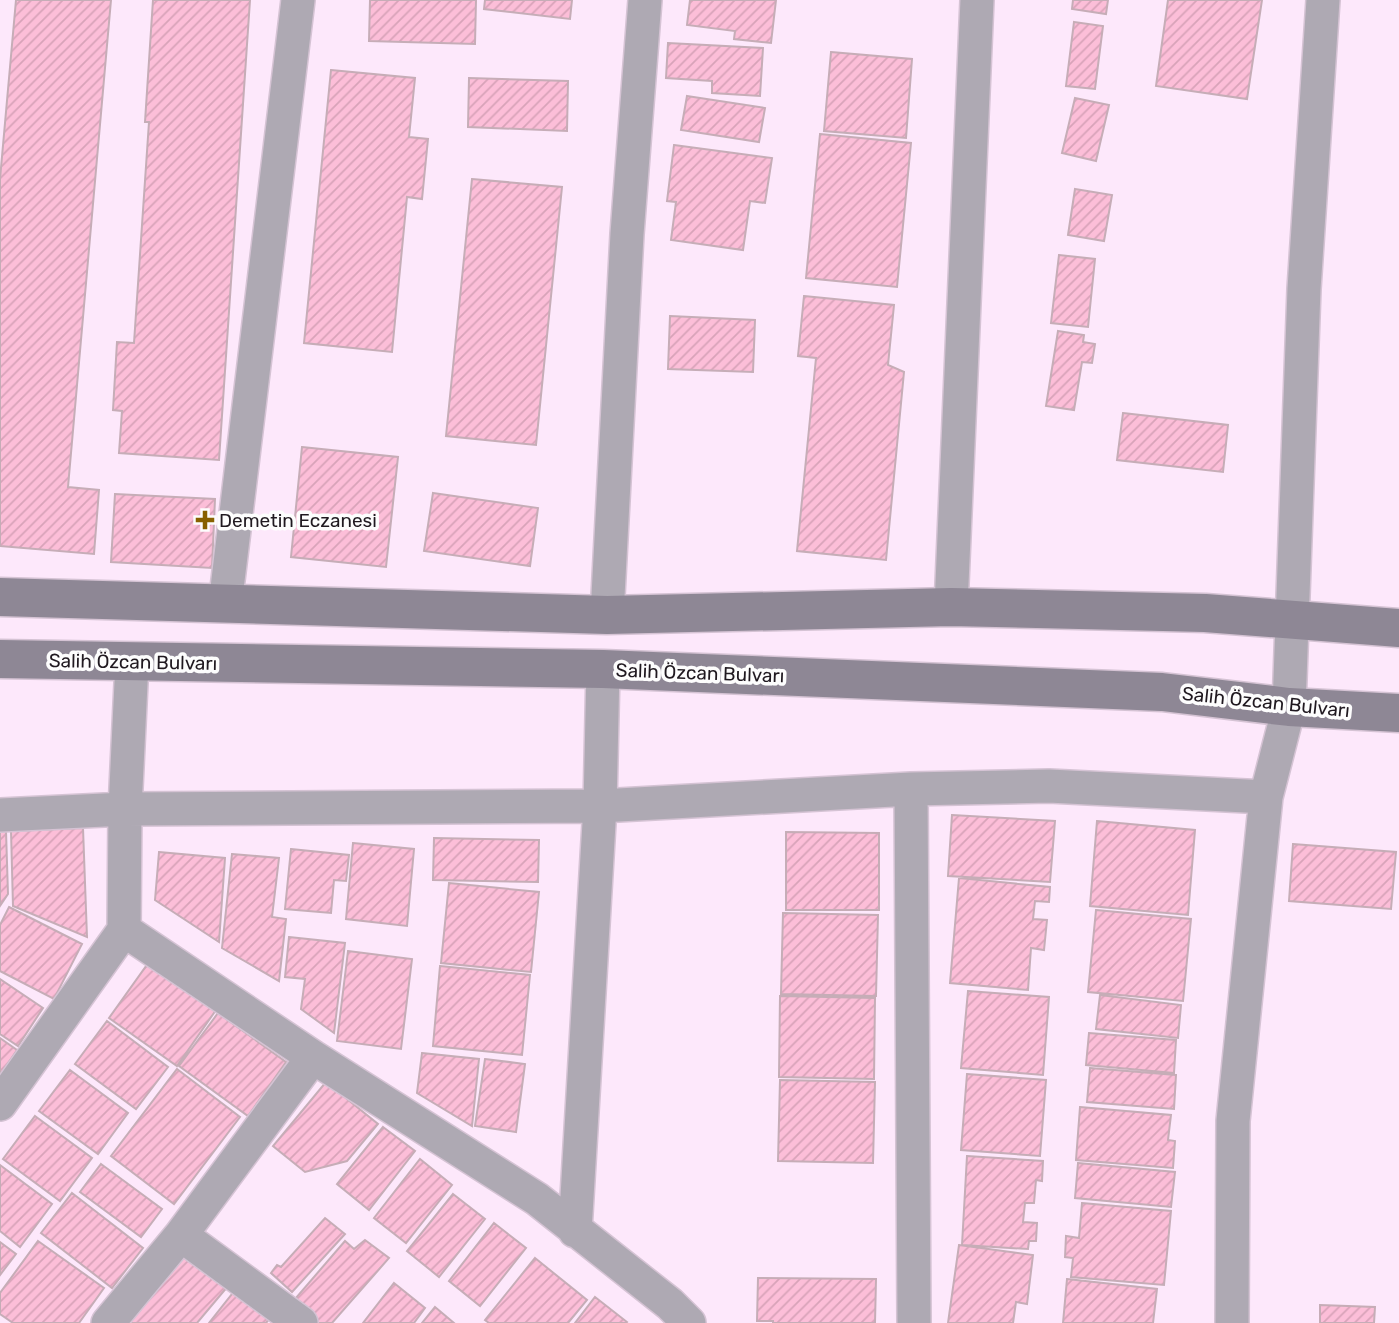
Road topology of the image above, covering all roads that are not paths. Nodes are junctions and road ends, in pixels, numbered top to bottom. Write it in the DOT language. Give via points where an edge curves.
graph roads {
  1 [pos="298,0"];
  2 [pos="645,0"];
  3 [pos="977,0"];
  4 [pos="1323,0"];
  5 [pos="0,597"];
  6 [pos="225,605"];
  7 [pos="951,607"];
  8 [pos="607,615"];
  9 [pos="1292,619"];
  10 [pos="1399,628"];
  11 [pos="0,659"];
  12 [pos="132,662"];
  13 [pos="603,669"];
  14 [pos="1289,708"];
  15 [pos="1399,713"];
  16 [pos="911,789"];
  17 [pos="1266,797"];
  18 [pos="600,806"];
  19 [pos="125,809"];
  20 [pos="0,814"];
  21 [pos="124,930"];
  22 [pos="313,1057"];
  23 [pos="0,1104"];
  24 [pos="575,1231"];
  25 [pos="181,1235"];
  26 [pos="671,1317"];
  27 [pos="108,1323"];
  28 [pos="301,1323"];
  29 [pos="914,1323"];
  30 [pos="1232,1323"];
  1 -- 6 [label="street"];
  2 -- 8 [label="street" via="627,234"];
  3 -- 7 [label="street"];
  4 -- 9 [label="street" via="1304,289"];
  5 -- 6 [label="main road"];
  6 -- 8 [label="main road"];
  7 -- 8 [label="main road"];
  7 -- 9 [label="main road"];
  9 -- 10 [label="main road"];
  9 -- 14 [label="street"];
  11 -- 12 [label="main road, Salih Özcan Bulvarı"];
  12 -- 13 [label="main road, Salih Özcan Bulvarı"];
  12 -- 19 [label="street"];
  13 -- 14 [label="main road, Salih Özcan Bulvarı" via="1163,692"];
  13 -- 18 [label="street"];
  14 -- 15 [label="main road, Salih Özcan Bulvarı"];
  14 -- 17 [label="street"];
  16 -- 17 [label="street" via="1049,786"];
  16 -- 18 [label="street"];
  16 -- 29 [label="street"];
  17 -- 30 [label="street" via="1233,1121"];
  18 -- 19 [label="street"];
  18 -- 24 [label="street"];
  19 -- 20 [label="street"];
  19 -- 21 [label="street"];
  21 -- 22 [label="street"];
  21 -- 23 [label="street"];
  22 -- 24 [label="street" via="537,1199"];
  22 -- 25 [label="street"];
  24 -- 26 [label="street"];
  25 -- 27 [label="street"];
  25 -- 28 [label="street"];
}
